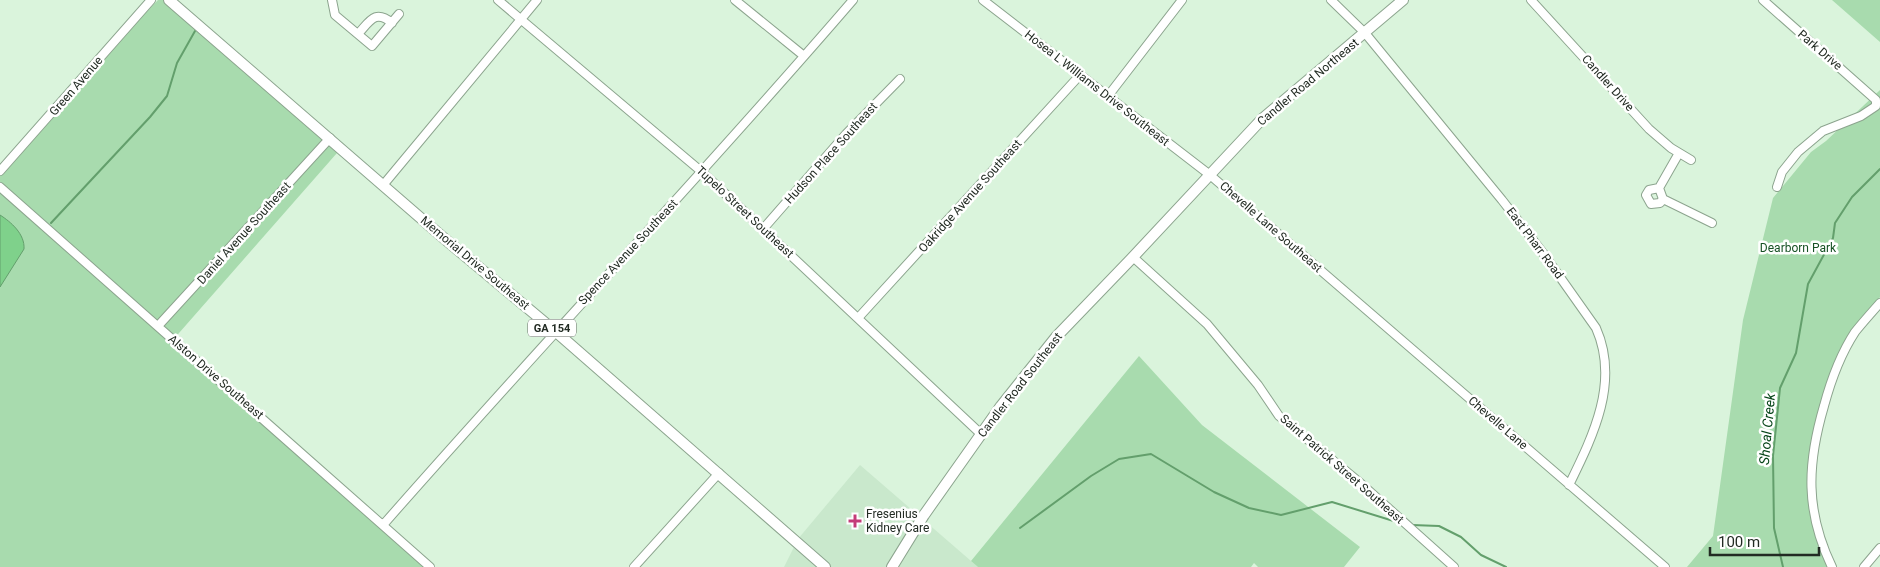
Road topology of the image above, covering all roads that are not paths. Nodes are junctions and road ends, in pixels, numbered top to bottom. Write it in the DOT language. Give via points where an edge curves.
graph roads {
  1 [pos="151,0"];
  2 [pos="169,0"];
  3 [pos="332,0"];
  4 [pos="498,0"];
  5 [pos="537,0"];
  6 [pos="735,0"];
  7 [pos="853,0"];
  8 [pos="983,0"];
  9 [pos="1182,0"];
  10 [pos="1331,0"];
  11 [pos="1403,0"];
  12 [pos="1531,0"];
  13 [pos="1763,0"];
  14 [pos="399,14"];
  15 [pos="521,20"];
  16 [pos="392,23"];
  17 [pos="358,34"];
  18 [pos="1365,34"];
  19 [pos="804,56"];
  20 [pos="1080,75"];
  21 [pos="900,79"];
  22 [pos="1108,96"];
  23 [pos="330,138"];
  24 [pos="1680,153"];
  25 [pos="1691,160"];
  26 [pos="0,171"];
  27 [pos="702,172"];
  28 [pos="1210,175"];
  29 [pos="384,184"];
  30 [pos="0,187"];
  31 [pos="1777,187"];
  32 [pos="1659,188"];
  33 [pos="1663,199"];
  34 [pos="1712,222"];
  35 [pos="763,229"];
  36 [pos="1134,257"];
  37 [pos="1331,279"];
  38 [pos="1880,303"];
  39 [pos="859,318"];
  40 [pos="158,326"];
  41 [pos="555,331"];
  42 [pos="982,434"];
  43 [pos="719,473"];
  44 [pos="1569,485"];
  45 [pos="383,525"];
  46 [pos="1880,548"];
  47 [pos="430,567"];
  48 [pos="634,567"];
  49 [pos="826,567"];
  50 [pos="892,567"];
  51 [pos="1454,567"];
  52 [pos="1664,567"];
  53 [pos="1832,567"];
  54 [pos="1864,567"];
  1 -- 26 [label="street, Green Avenue"];
  2 -- 23 [label="main road, Memorial Drive Southeast / GA 154"];
  3 -- 17 [label="street" via="335,14"];
  4 -- 15 [label="street, Tupelo Street Southeast"];
  5 -- 15 [label="street"];
  6 -- 19 [label="street"];
  7 -- 19 [label="street, Spence Avenue Southeast"];
  8 -- 20 [label="street, Hosea L Williams Drive Southeast"];
  9 -- 22 [label="street"];
  10 -- 18 [label="street, East Pharr Road"];
  11 -- 18 [label="main road, Candler Road Northeast"];
  12 -- 24 [label="street, Candler Drive" via="1649,129"];
  13 -- 31 [label="street, Park Drive" via="1876,100 1876,106 1861,116 1823,131 1798,152 1782,172"];
  14 -- 16 [label="street"];
  15 -- 27 [label="street, Tupelo Street Southeast"];
  15 -- 29 [label="street"];
  16 -- 17 [label="street" via="384,16 378,16"];
  16 -- 17 [label="street" via="372,46"];
  18 -- 28 [label="main road, Candler Road Northeast" via="1262,119"];
  18 -- 44 [label="street, East Pharr Road" via="1543,253 1601,340 1605,386 1603,405"];
  19 -- 27 [label="street, Spence Avenue Southeast"];
  20 -- 22 [label="street, Hosea L Williams Drive Southeast"];
  20 -- 39 [label="street, Oakridge Avenue Southeast"];
  21 -- 35 [label="street, Hudson Place Southeast" via="846,134"];
  22 -- 28 [label="street, Hosea L Williams Drive Southeast"];
  23 -- 29 [label="main road, Memorial Drive Southeast / GA 154"];
  23 -- 40 [label="street, Daniel Avenue Southeast"];
  24 -- 25 [label="street, Candler Drive"];
  24 -- 32 [label="street"];
  27 -- 35 [label="street, Tupelo Street Southeast"];
  27 -- 41 [label="street, Spence Avenue Southeast"];
  28 -- 36 [label="main road, Candler Road Southeast"];
  28 -- 37 [label="street, Chevelle Lane Southeast"];
  29 -- 41 [label="main road, Memorial Drive Southeast / GA 154"];
  30 -- 40 [label="street, Alston Drive Southeast"];
  32 -- 33 [label="street"];
  32 -- 33 [label="street" via="1649,190 1647,200 1656,204"];
  33 -- 34 [label="street"];
  35 -- 39 [label="street, Tupelo Street Southeast"];
  36 -- 42 [label="main road, Candler Road Southeast" via="1056,337"];
  36 -- 51 [label="street, Saint Patrick Street Southeast" via="1208,324 1280,416"];
  37 -- 44 [label="street, Chevelle Lane"];
  38 -- 53 [label="street" via="1855,332 1836,368 1814,441 1810,470 1812,504"];
  39 -- 42 [label="street, Tupelo Street Southeast"];
  40 -- 45 [label="street, Alston Drive Southeast"];
  41 -- 43 [label="main road, Memorial Drive Southeast / GA 154"];
  41 -- 45 [label="street, Spence Avenue Southeast"];
  42 -- 50 [label="main road, Candler Road Southeast" via="924,515"];
  43 -- 48 [label="street"];
  43 -- 49 [label="main road, Memorial Drive Southeast / GA 154"];
  44 -- 52 [label="street, Chevelle Lane"];
  45 -- 47 [label="street, Alston Drive Southeast"];
  46 -- 54 [label="street"];
}
